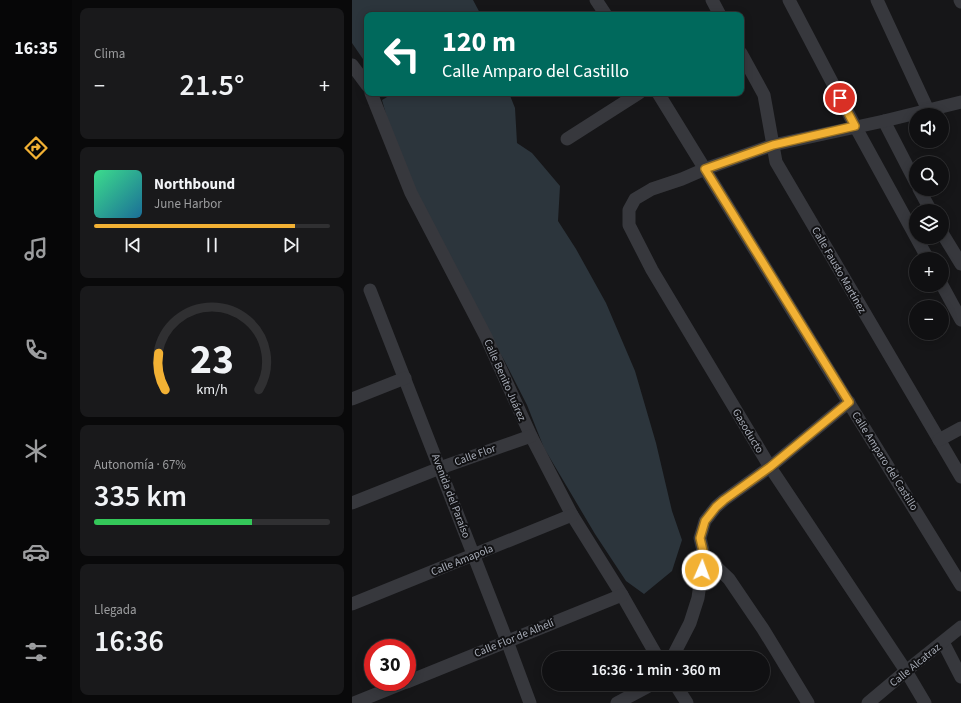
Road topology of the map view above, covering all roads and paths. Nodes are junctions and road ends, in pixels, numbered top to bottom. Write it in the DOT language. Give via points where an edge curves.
graph roads {
  1 [pos="596,0"];
  2 [pos="712,0"];
  3 [pos="788,0"];
  4 [pos="876,0"];
  5 [pos="603,12"];
  6 [pos="718,12"];
  7 [pos="744,58"];
  8 [pos="352,65"];
  9 [pos="364,81"];
  10 [pos="372,96"];
  11 [pos="634,96"];
  12 [pos="660,96"];
  13 [pos="960,104"];
  14 [pos="927,108"];
  15 [pos="939,108"];
  16 [pos="909,115"];
  17 [pos="884,121"];
  18 [pos="855,126"];
  19 [pos="567,139"];
  20 [pos="773,145"];
  21 [pos="705,169"];
  22 [pos="909,169"];
  23 [pos="949,244"];
  24 [pos="924,252"];
  25 [pos="961,264"];
  26 [pos="370,290"];
  27 [pos="946,292"];
  28 [pos="961,320"];
  29 [pos="405,378"];
  30 [pos="352,399"];
  31 [pos="849,402"];
  32 [pos="961,428"];
  33 [pos="531,436"];
  34 [pos="939,440"];
  35 [pos="770,467"];
  36 [pos="440,468"];
  37 [pos="961,477"];
  38 [pos="352,502"];
  39 [pos="572,515"];
  40 [pos="474,555"];
  41 [pos="704,555"];
  42 [pos="961,585"];
  43 [pos="622,595"];
  44 [pos="352,604"];
  45 [pos="961,627"];
  46 [pos="507,641"];
  47 [pos="943,642"];
  48 [pos="654,651"];
  49 [pos="676,651"];
  50 [pos="906,671"];
  51 [pos="961,677"];
  52 [pos="416,678"];
  53 [pos="384,691"];
  54 [pos="640,691"];
  55 [pos="679,691"];
  56 [pos="354,703"];
  57 [pos="530,703"];
  58 [pos="617,703"];
  59 [pos="687,703"];
  60 [pos="808,703"];
  61 [pos="868,703"];
  62 [pos="926,703"];
  1 -- 5 [label="street"];
  2 -- 6 [label="street"];
  3 -- 18 [label="street"];
  4 -- 14 [label="street"];
  7 -- 20 [label="street, Calle Fausto Martínez" via="764,95"];
  8 -- 9 [label="street"];
  10 -- 33 [label="street, Calle Benito Juárez" via="411,193 486,337"];
  11 -- 19 [label="street"];
  12 -- 21 [label="street, Calle Amparo del Castillo"];
  13 -- 15 [label="street"];
  16 -- 17 [label="street"];
  17 -- 18 [label="street"];
  17 -- 22 [label="street"];
  18 -- 20 [label="street"];
  18 -- 24 [label="street"];
  20 -- 21 [label="street"];
  20 -- 34 [label="street, Calle Fausto Martínez" via="776,162"];
  21 -- 31 [label="street, Calle Amparo del Castillo"];
  21 -- 35 [label="street, Gasoducto" via="652,188 635,199 629,210 628,224 652,270"];
  23 -- 25 [label="street"];
  26 -- 29 [label="street, Avenida del Paraíso"];
  27 -- 28 [label="street"];
  29 -- 30 [label="street"];
  29 -- 36 [label="street, Avenida del Paraíso"];
  31 -- 35 [label="street"];
  31 -- 42 [label="street, Calle Amparo del Castillo"];
  32 -- 34 [label="street"];
  33 -- 36 [label="street, Calle Flor"];
  33 -- 39 [label="street, Calle Benito Juárez"];
  34 -- 37 [label="street, Calle Fausto Martínez"];
  35 -- 41 [label="street" via="724,500 705,521 700,538"];
  35 -- 50 [label="street, Gasoducto"];
  36 -- 38 [label="street, Calle Flor"];
  36 -- 40 [label="street, Avenida del Paraíso"];
  39 -- 40 [label="street, Calle Amapola"];
  39 -- 43 [label="street, Calle Benito Juárez"];
  40 -- 44 [label="street, Calle Amapola"];
  40 -- 46 [label="street, Avenida del Paraíso"];
  41 -- 49 [label="street" via="698,598 690,623"];
  41 -- 60 [label="street" via="728,579 763,629"];
  43 -- 46 [label="street, Calle Flor de Alhelí"];
  43 -- 48 [label="street, Calle Benito Juárez"];
  45 -- 47 [label="street, Calle Alcatraz"];
  46 -- 52 [label="street, Calle Flor de Alhelí"];
  46 -- 57 [label="street, Avenida del Paraíso"];
  47 -- 50 [label="street, Calle Alcatraz"];
  47 -- 51 [label="street"];
  50 -- 61 [label="street, Calle Alcatraz"];
  50 -- 62 [label="street, Gasoducto"];
  53 -- 56 [label="street, Calle Flor de Alhelí"];
  54 -- 58 [label="street"];
  55 -- 59 [label="street"];
}
